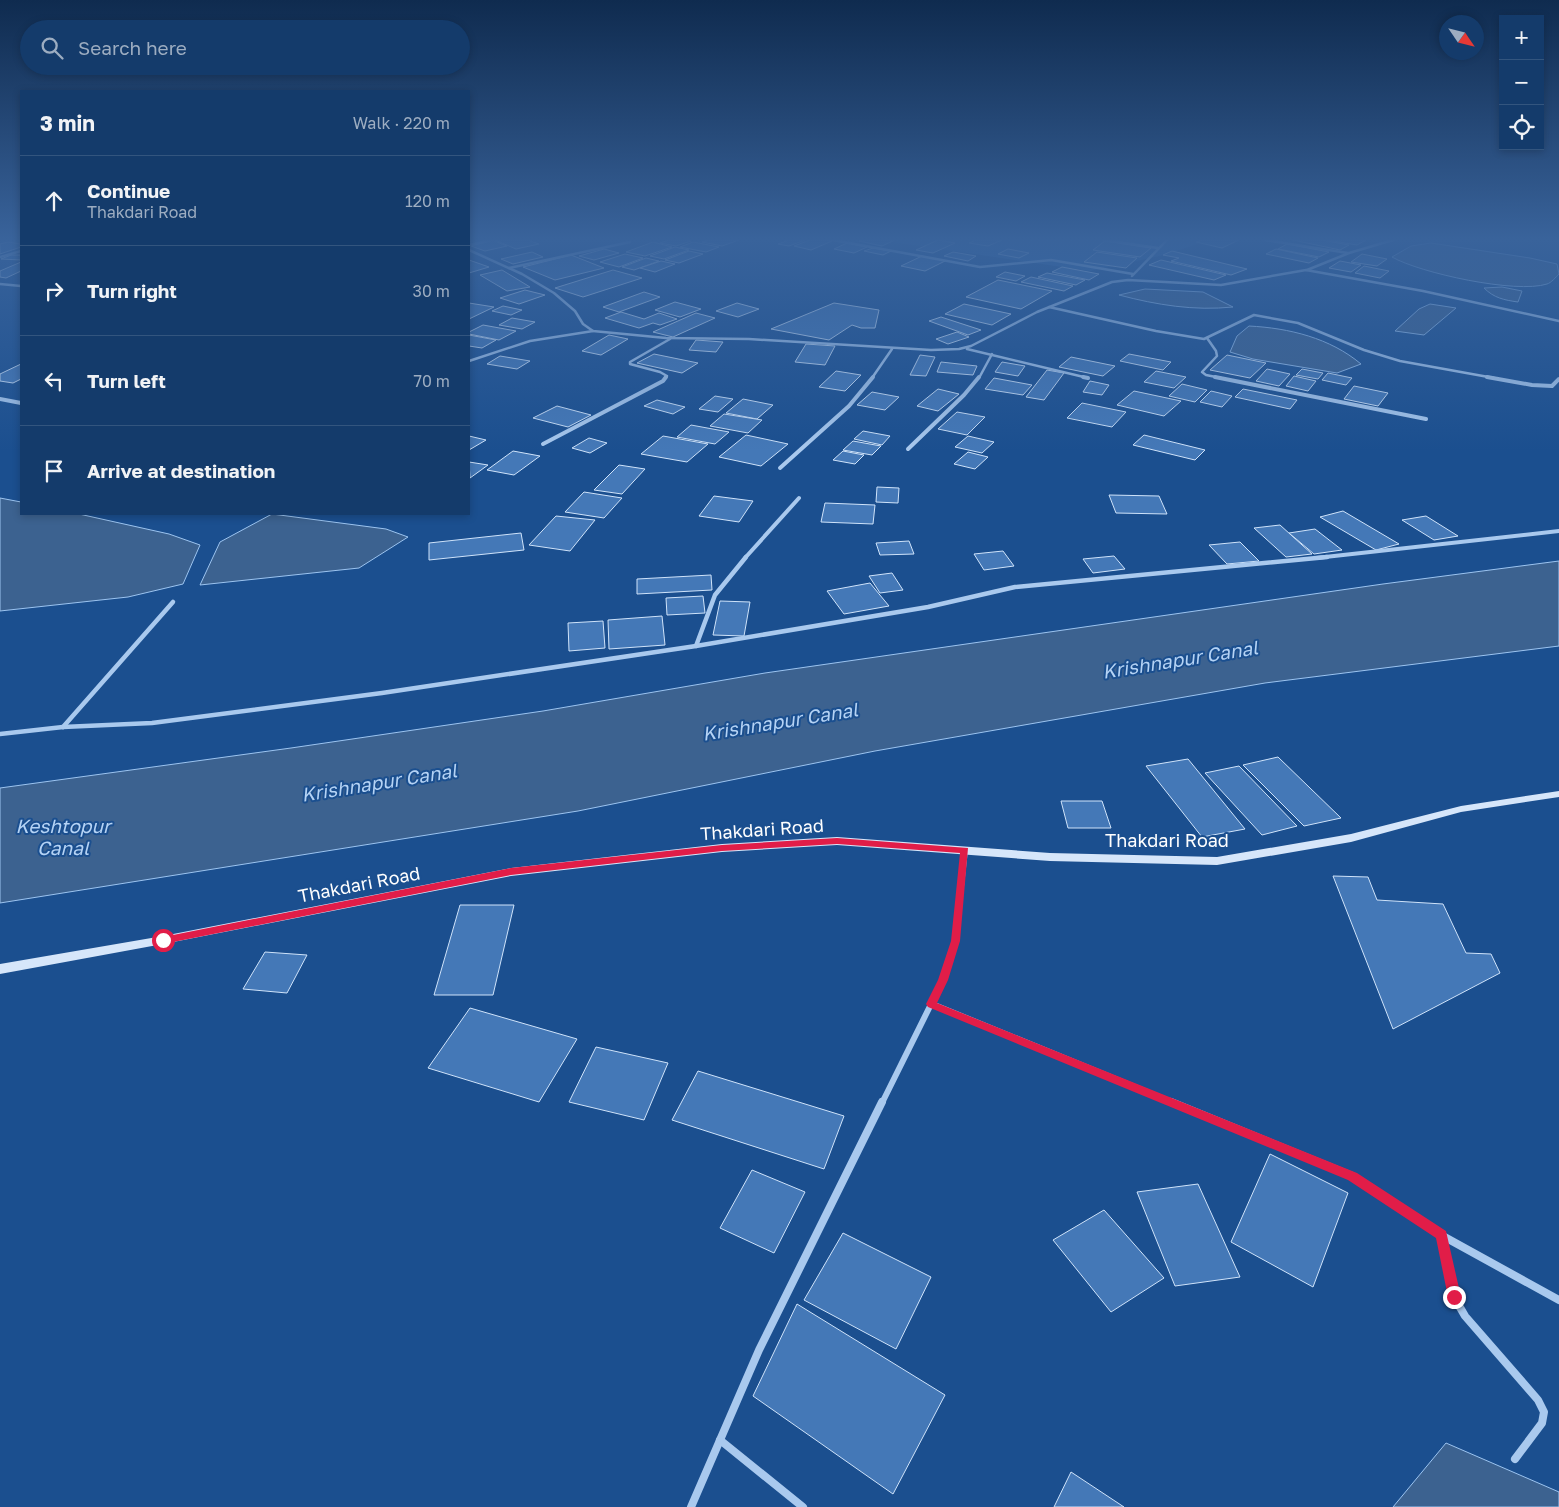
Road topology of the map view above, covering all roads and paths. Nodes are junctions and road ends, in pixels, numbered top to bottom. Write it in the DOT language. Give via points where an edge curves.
graph roads {
  1 [pos="574,310"];
  2 [pos="1041,310"];
  3 [pos="1063,310"];
  4 [pos="1511,310"];
  5 [pos="1559,321"];
  6 [pos="594,331"];
  7 [pos="671,338"];
  8 [pos="1207,338"];
  9 [pos="892,348"];
  10 [pos="964,348"];
  11 [pos="992,354"];
  12 [pos="470,361"];
  13 [pos="1088,378"];
  14 [pos="1559,379"];
  15 [pos="0,399"];
  16 [pos="20,403"];
  17 [pos="1426,419"];
  18 [pos="543,444"];
  19 [pos="908,449"];
  20 [pos="780,468"];
  21 [pos="799,498"];
  22 [pos="1559,531"];
  23 [pos="173,602"];
  24 [pos="696,646"];
  25 [pos="62,727"];
  26 [pos="0,734"];
  27 [pos="1559,794"];
  28 [pos="965,850"];
  29 [pos="0,969"];
  30 [pos="932,1004"];
  31 [pos="1441,1235"];
  32 [pos="1559,1300"];
  33 [pos="720,1440"];
  34 [pos="1515,1459"];
  35 [pos="691,1507"];
  36 [pos="804,1507"];
  1 -- 6 [label="street" via="583,324"];
  2 -- 10 [label="street"];
  3 -- 8 [label="street" via="1156,331"];
  4 -- 5 [label="street"];
  6 -- 7 [label="street"];
  6 -- 12 [label="street" via="536,338"];
  7 -- 9 [label="street"];
  7 -- 18 [label="street" via="630,362 667,376 663,381"];
  8 -- 14 [label="street" via="1254,315 1298,323 1400,361 1538,386 1552,386"];
  8 -- 17 [label="street" via="1217,356 1202,372 1206,375"];
  9 -- 10 [label="street"];
  9 -- 20 [label="street" via="867,386 849,406"];
  10 -- 11 [label="street"];
  11 -- 13 [label="street"];
  11 -- 19 [label="street" via="978,379 964,395"];
  15 -- 16 [label="street"];
  21 -- 24 [label="street" via="724,582 715,595"];
  22 -- 24 [label="street" via="1239,567 1015,587 928,608"];
  23 -- 25 [label="street"];
  24 -- 25 [label="street" via="382,693 152,723"];
  25 -- 26 [label="street"];
  27 -- 28 [label="street, Thakdari Road" via="1460,809 1351,838 1217,861 1050,857"];
  28 -- 29 [label="street, Thakdari Road" via="837,841 722,848 511,872"];
  28 -- 30 [label="street" via="955,941"];
  30 -- 31 [label="street" via="1352,1176"];
  30 -- 33 [label="street" via="759,1350"];
  31 -- 32 [label="street"];
  31 -- 34 [label="street" via="1454,1297 1465,1316 1538,1400 1544,1412 1542,1423"];
  33 -- 35 [label="street"];
  33 -- 36 [label="street"];
}
